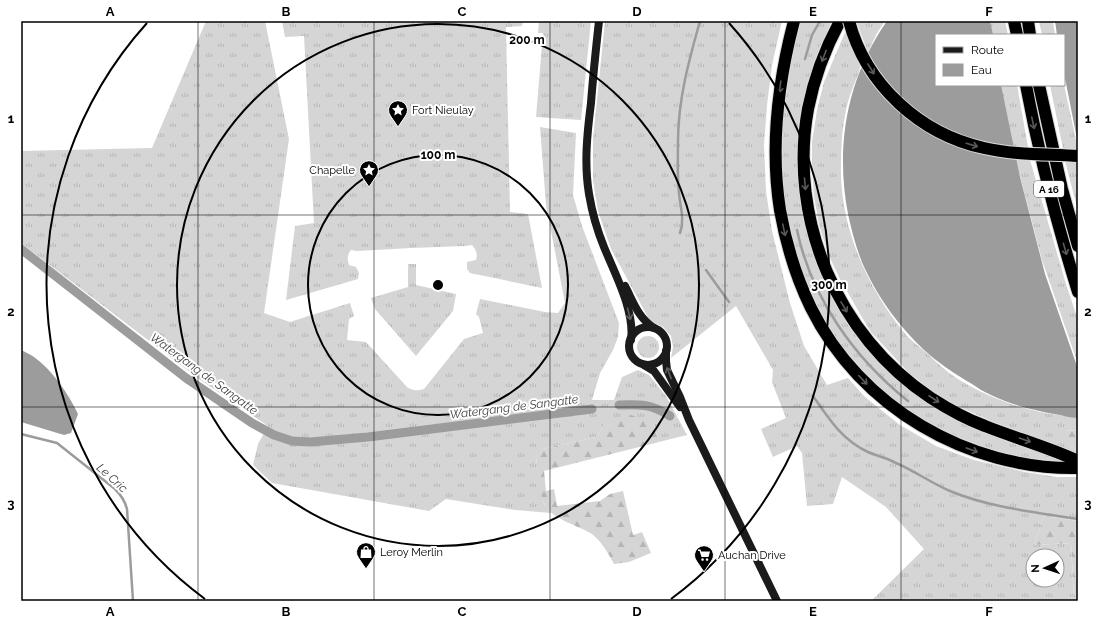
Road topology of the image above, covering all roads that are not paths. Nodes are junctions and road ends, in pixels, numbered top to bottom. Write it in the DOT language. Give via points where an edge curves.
graph roads {
  1 [pos="599,21"];
  2 [pos="794,21"];
  3 [pos="840,21"];
  4 [pos="849,21"];
  5 [pos="1014,21"];
  6 [pos="1028,21"];
  7 [pos="1017,34"];
  8 [pos="1030,34"];
  9 [pos="1026,86"];
  10 [pos="1039,86"];
  11 [pos="1078,156"];
  12 [pos="1078,246"];
  13 [pos="612,264"];
  14 [pos="1078,292"];
  15 [pos="656,329"];
  16 [pos="631,340"];
  17 [pos="666,351"];
  18 [pos="644,364"];
  19 [pos="689,420"];
  20 [pos="1078,461"];
  21 [pos="1078,468"];
  22 [pos="777,601"];
  1 -- 13 [label="main road" via="586,165 594,218"];
  2 -- 21 [label="highway, one-way" via="783,68 778,108 777,183 790,256 818,320 856,373 897,410 922,427 953,443 1001,459 1032,466"];
  3 -- 20 [label="highway, one-way" via="824,54 811,95 804,162 806,193 815,241 827,274 840,299 871,344 930,398 984,426"];
  4 -- 11 [label="highway, one-way, bridge" via="863,56 882,86 906,111 935,131 985,149"];
  5 -- 7 [label="highway"];
  6 -- 8 [label="highway"];
  9 -- 14 [label="highway, A 16, one-way" via="1043,166"];
  10 -- 12 [label="highway, A 16" via="1062,189"];
  13 -- 15 [label="main road" via="641,317"];
  13 -- 16 [label="main road, one-way" via="630,317"];
  15 -- 16 [label="main road" via="639,330"];
  15 -- 17 [label="main road" via="665,338"];
  16 -- 18 [label="main road" via="632,356"];
  17 -- 18 [label="main road" via="664,357 656,363"];
  19 -- 17 [label="main road, one-way" via="667,370"];
  18 -- 19 [label="main road" via="657,374"];
  19 -- 22 [label="main road"];
}
